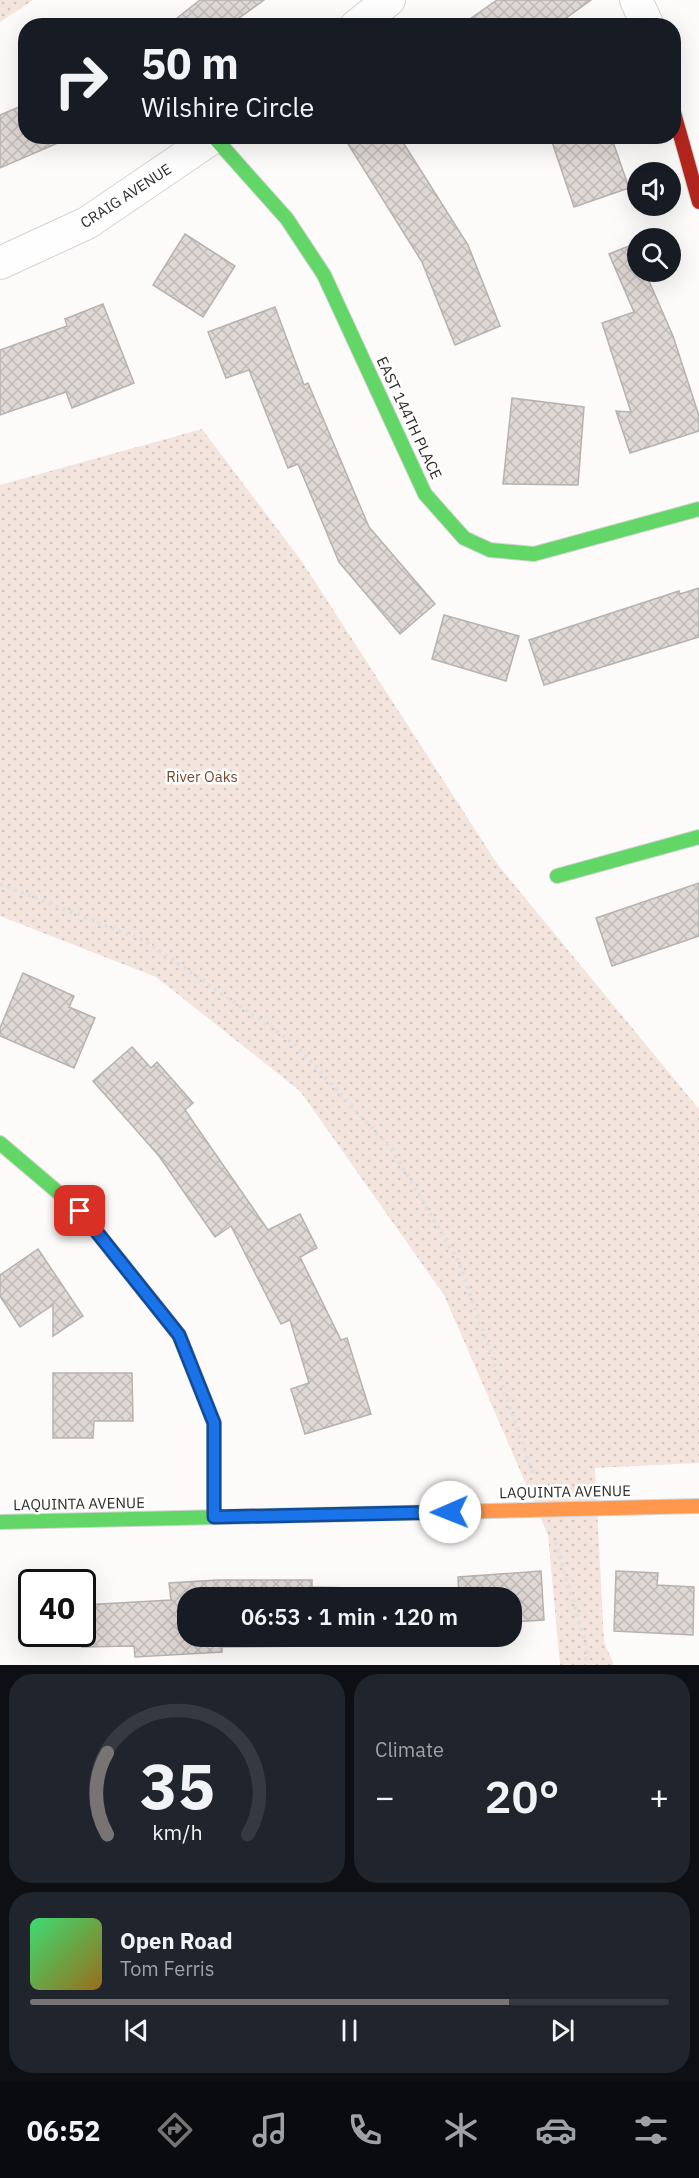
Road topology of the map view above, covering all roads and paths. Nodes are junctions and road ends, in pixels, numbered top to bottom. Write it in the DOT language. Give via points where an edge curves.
graph roads {
  1 [pos="389,0"];
  2 [pos="636,0"];
  3 [pos="366,18"];
  4 [pos="644,18"];
  5 [pos="681,138"];
  6 [pos="204,144"];
  7 [pos="220,144"];
  8 [pos="699,202"];
  9 [pos="0,262"];
  10 [pos="699,509"];
  11 [pos="699,837"];
  12 [pos="557,876"];
  13 [pos="0,884"];
  14 [pos="0,1143"];
  15 [pos="699,1506"];
  16 [pos="545,1509"];
  17 [pos="214,1517"];
  18 [pos="0,1522"];
  19 [pos="585,1665"];
  1 -- 3 [label="street"];
  2 -- 4 [label="street"];
  5 -- 8 [label="street"];
  6 -- 9 [label="street, CRAIG AVENUE" via="87,223"];
  7 -- 10 [label="street, EAST 144TH PLACE" via="287,219 324,275 425,494 464,538 490,550 534,554"];
  11 -- 12 [label="street"];
  13 -- 16 [label="path" via="145,941 295,1044 392,1150 459,1262"];
  14 -- 17 [label="street" via="80,1211 179,1335 214,1423"];
  15 -- 16 [label="street, LAQUINTA AVENUE"];
  16 -- 17 [label="street, LAQUINTA AVENUE"];
  16 -- 19 [label="path" via="587,1647"];
  17 -- 18 [label="street, LAQUINTA AVENUE"];
}
